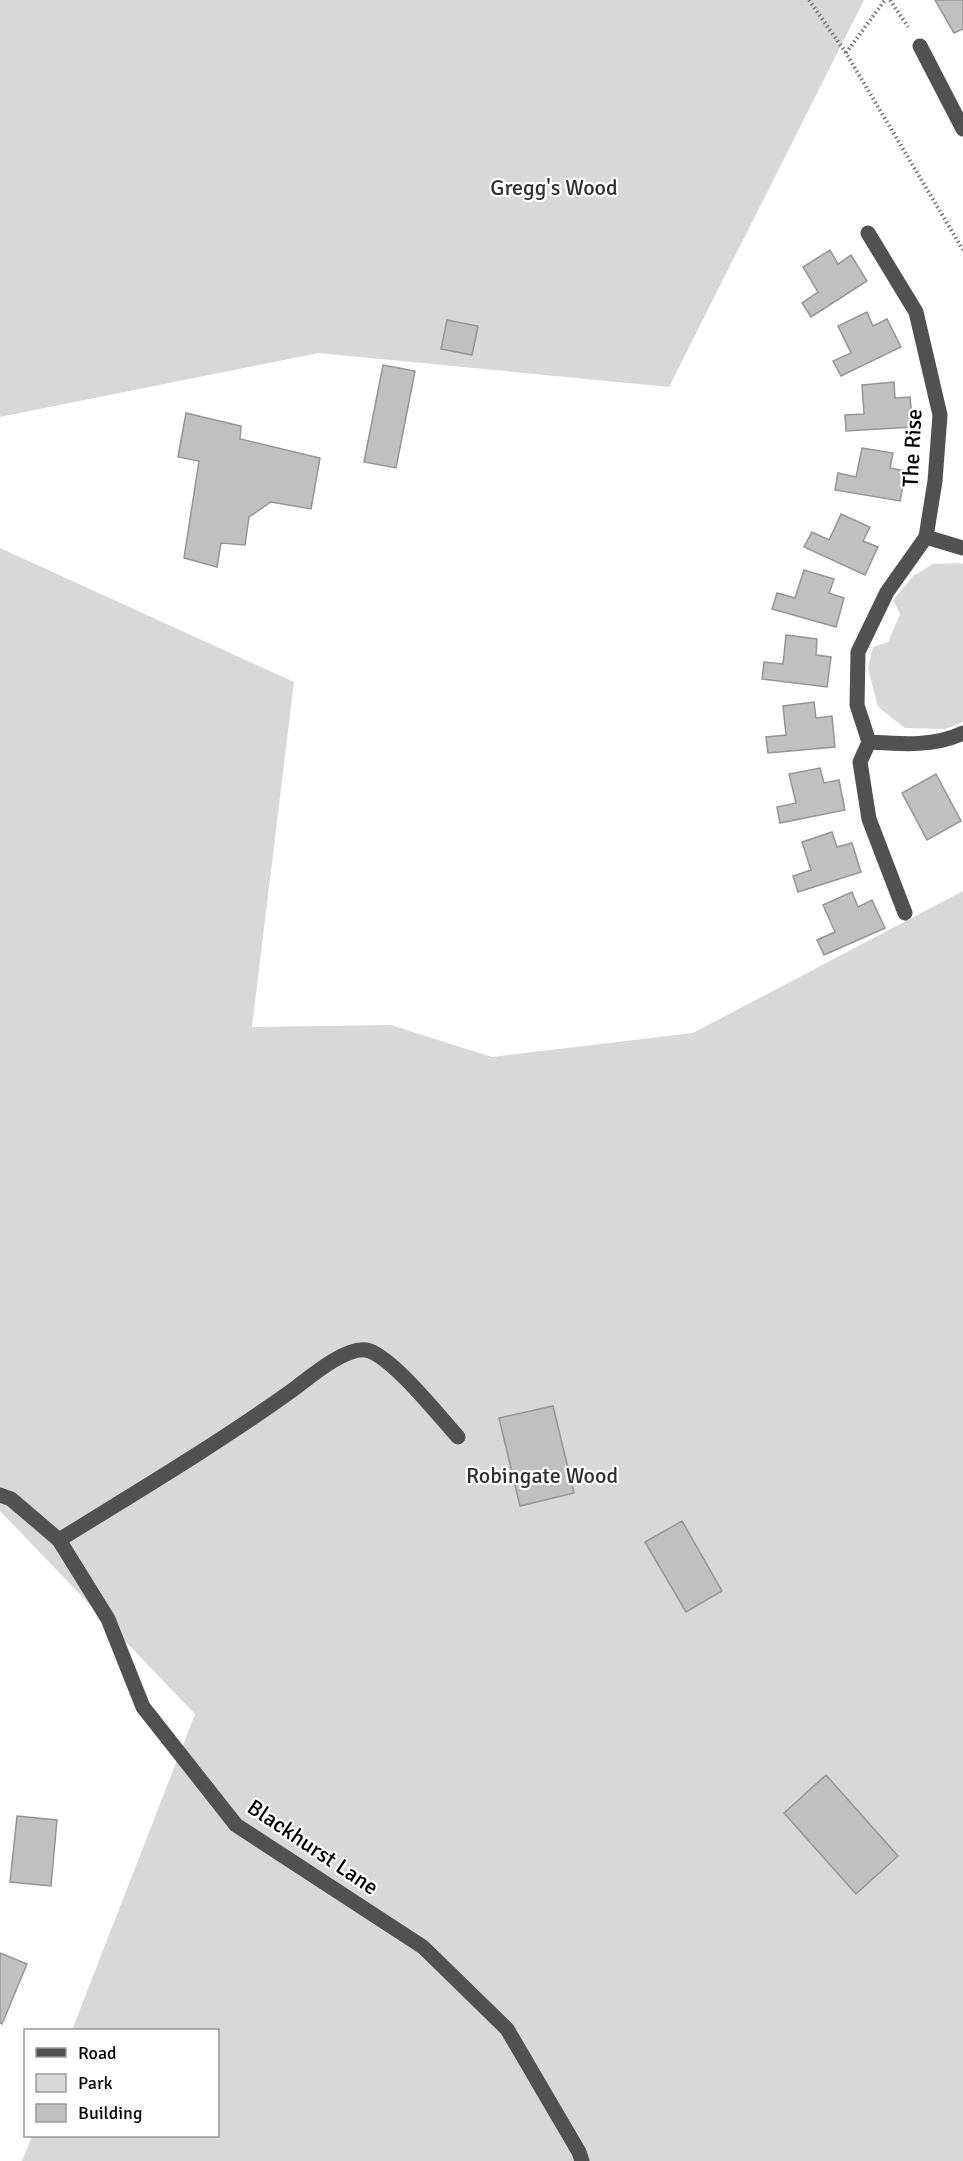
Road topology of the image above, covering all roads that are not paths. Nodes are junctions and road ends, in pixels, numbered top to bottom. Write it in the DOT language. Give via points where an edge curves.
graph roads {
  1 [pos="920,46"];
  2 [pos="963,129"];
  3 [pos="868,232"];
  4 [pos="926,537"];
  5 [pos="963,548"];
  6 [pos="963,733"];
  7 [pos="869,742"];
  8 [pos="905,913"];
  9 [pos="458,1437"];
  10 [pos="0,1495"];
  11 [pos="59,1540"];
  12 [pos="582,2161"];
  1 -- 2 [label="street"];
  3 -- 4 [label="street, The Rise" via="916,312 940,415"];
  4 -- 5 [label="street"];
  4 -- 7 [label="street, The Rise" via="886,592 858,652 857,705"];
  6 -- 7 [label="street" via="947,741"];
  7 -- 8 [label="street" via="860,762 869,819"];
  9 -- 11 [label="street" via="393,1367 374,1353 353,1352"];
  10 -- 11 [label="street, Blackhurst Lane" via="11,1499"];
  11 -- 12 [label="street, Blackhurst Lane" via="108,1619 143,1707 236,1826 423,1947 507,2029"];
}
